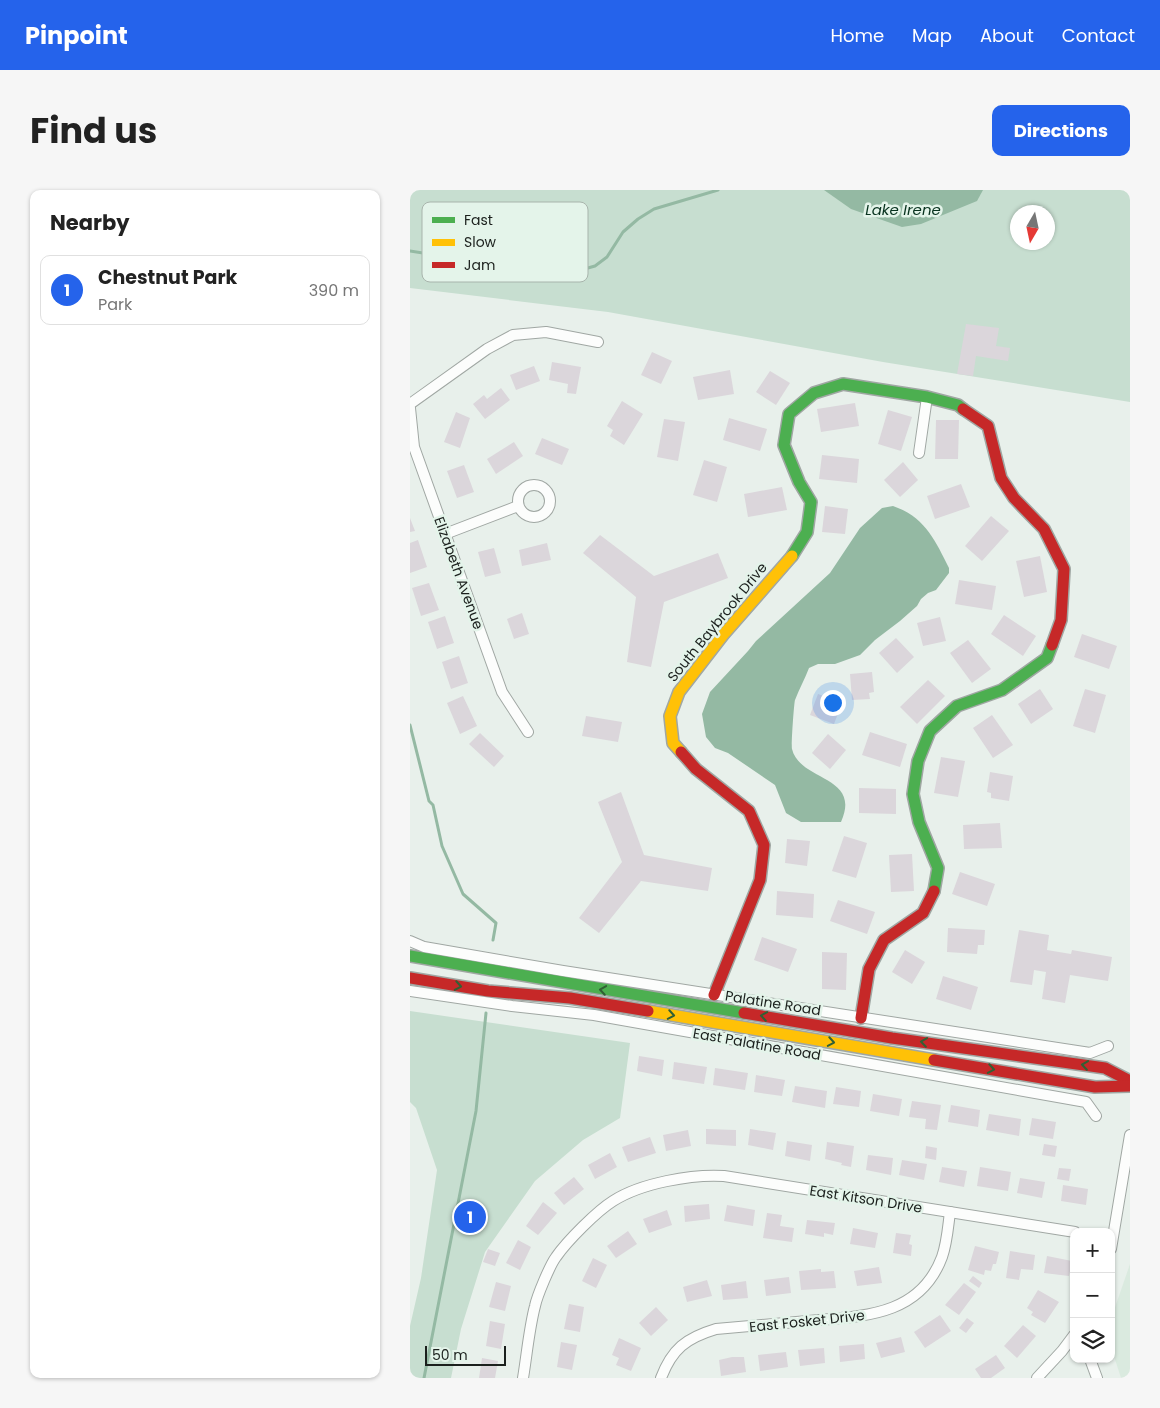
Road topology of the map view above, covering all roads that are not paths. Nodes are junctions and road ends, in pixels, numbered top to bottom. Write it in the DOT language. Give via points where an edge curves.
graph roads {
  1 [pos="598,342"];
  2 [pos="927,397"];
  3 [pos="410,404"];
  4 [pos="410,408"];
  5 [pos="919,453"];
  6 [pos="518,506"];
  7 [pos="445,534"];
  8 [pos="528,732"];
  9 [pos="410,941"];
  10 [pos="410,956"];
  11 [pos="410,978"];
  12 [pos="410,991"];
  13 [pos="714,994"];
  14 [pos="861,1018"];
  15 [pos="1108,1046"];
  16 [pos="1130,1081"];
  17 [pos="1130,1086"];
  18 [pos="1096,1116"];
  19 [pos="1130,1135"];
  20 [pos="950,1212"];
  21 [pos="1115,1228"];
  22 [pos="1070,1231"];
  23 [pos="1070,1340"];
  24 [pos="1091,1363"];
  25 [pos="524,1378"];
  26 [pos="661,1378"];
  27 [pos="1037,1378"];
  28 [pos="1097,1378"];
  1 -- 3 [label="street" via="546,332 513,335 487,349"];
  2 -- 5 [label="street"];
  2 -- 13 [label="street, South Baybrook Drive" via="843,384 814,393 789,414 784,445 811,502 807,532 793,555 723,635 679,692 670,716 673,743 696,769 749,811 764,845 760,880"];
  2 -- 14 [label="street, South Baybrook Drive" via="958,405 988,426 1001,478 1014,498 1044,529 1064,569 1062,620 1047,658 1002,690 957,706 930,731 918,761 913,794 919,822 938,868 934,892 923,913 884,940 870,969"];
  4 -- 7 [label="street, Elizabeth Avenue" via="414,448"];
  6 -- 7 [label="street"];
  7 -- 8 [label="street, Elizabeth Avenue" via="502,692"];
  9 -- 13 [label="street, Palatine Road" via="443,951"];
  16 -- 10 [label="street, Palatine Road, one-way" via="1105,1068 892,1038"];
  11 -- 17 [label="street, Palatine Road, one-way" via="488,991 570,998 1095,1087"];
  12 -- 18 [label="street, East Palatine Road" via="594,1015 1086,1102"];
  13 -- 14 [label="street, Palatine Road"];
  14 -- 15 [label="street, Palatine Road" via="1090,1053"];
  19 -- 21 [label="street"];
  20 -- 22 [label="street, East Kitson Drive"];
  20 -- 25 [label="street, East Kitson Drive" via="724,1176 686,1177 627,1194 613,1201 555,1258 535,1305"];
  20 -- 26 [label="street, East Fosket Drive" via="945,1248 939,1264 924,1286 906,1302 855,1317 716,1329 681,1345 667,1362"];
  23 -- 27 [label="street"];
  24 -- 28 [label="street"];
}
